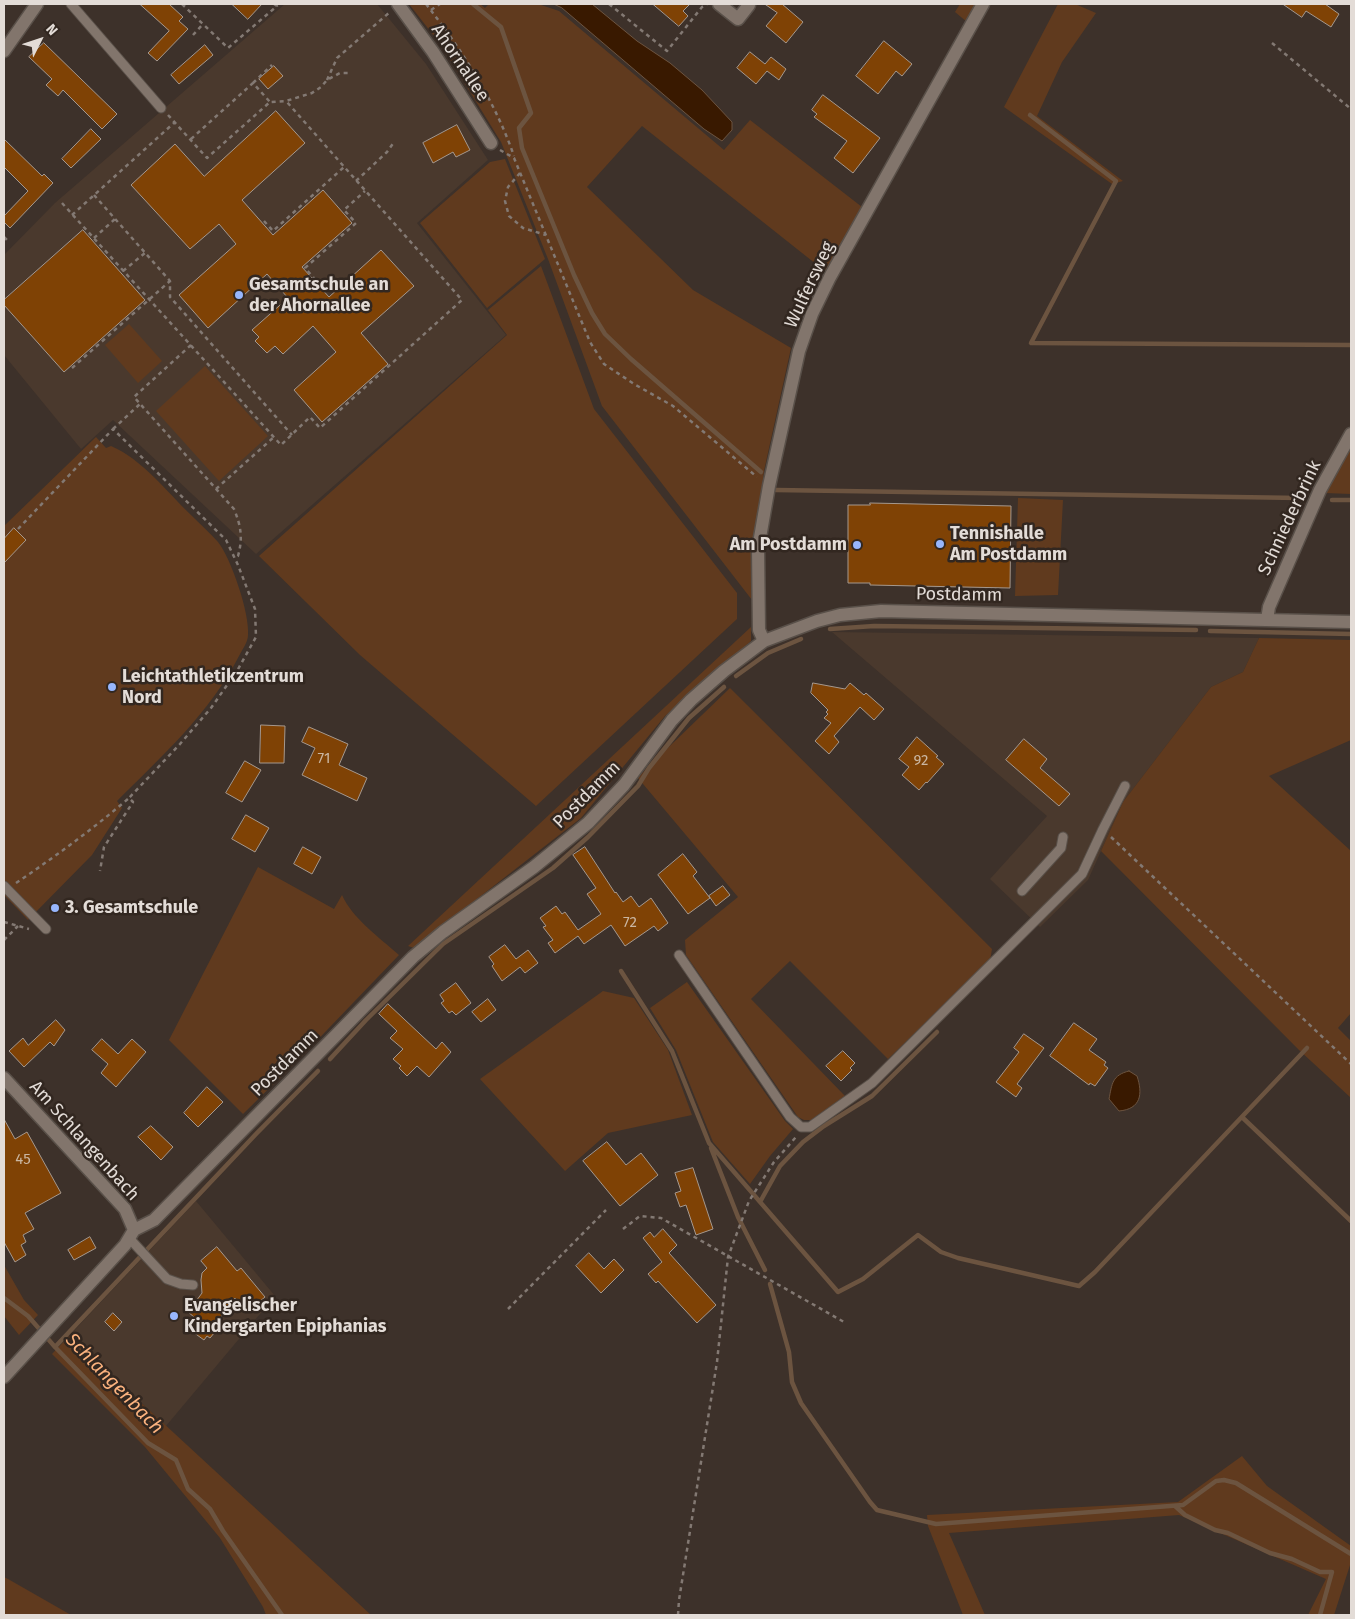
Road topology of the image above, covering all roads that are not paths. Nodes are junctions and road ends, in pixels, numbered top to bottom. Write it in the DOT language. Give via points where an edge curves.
graph roads {
  1 [pos="37,4"];
  2 [pos="70,4"];
  3 [pos="398,4"];
  4 [pos="719,4"];
  5 [pos="748,4"];
  6 [pos="983,4"];
  7 [pos="4,51"];
  8 [pos="162,108"];
  9 [pos="491,143"];
  10 [pos="1351,434"];
  11 [pos="1267,620"];
  12 [pos="1351,622"];
  13 [pos="764,641"];
  14 [pos="1125,786"];
  15 [pos="1063,837"];
  16 [pos="5,888"];
  17 [pos="1022,891"];
  18 [pos="46,930"];
  19 [pos="679,955"];
  20 [pos="4,1078"];
  21 [pos="132,1234"];
  22 [pos="193,1285"];
  23 [pos="4,1376"];
  1 -- 7 [label="street"];
  2 -- 8 [label="lane"];
  3 -- 9 [label="street, Ahornallee"];
  4 -- 5 [label="street" via="738,19"];
  6 -- 13 [label="street, Wulfersweg" via="830,276 799,351 758,549 759,630"];
  10 -- 11 [label="street, Schniederbrink" via="1320,490 1269,607"];
  11 -- 12 [label="street, Postdamm"];
  11 -- 13 [label="street, Postdamm" via="881,611 840,615"];
  13 -- 21 [label="street, Postdamm" via="691,700 672,720 624,785 588,823 413,957 154,1220"];
  14 -- 19 [label="lane" via="1082,874 872,1083 810,1127 801,1127 790,1117"];
  15 -- 17 [label="lane" via="1061,848"];
  16 -- 18 [label="lane"];
  20 -- 21 [label="street, Am Schlangenbach" via="126,1209"];
  21 -- 22 [label="lane" via="144,1254 167,1279"];
  21 -- 23 [label="street, Postdamm" via="126,1245"];
}
